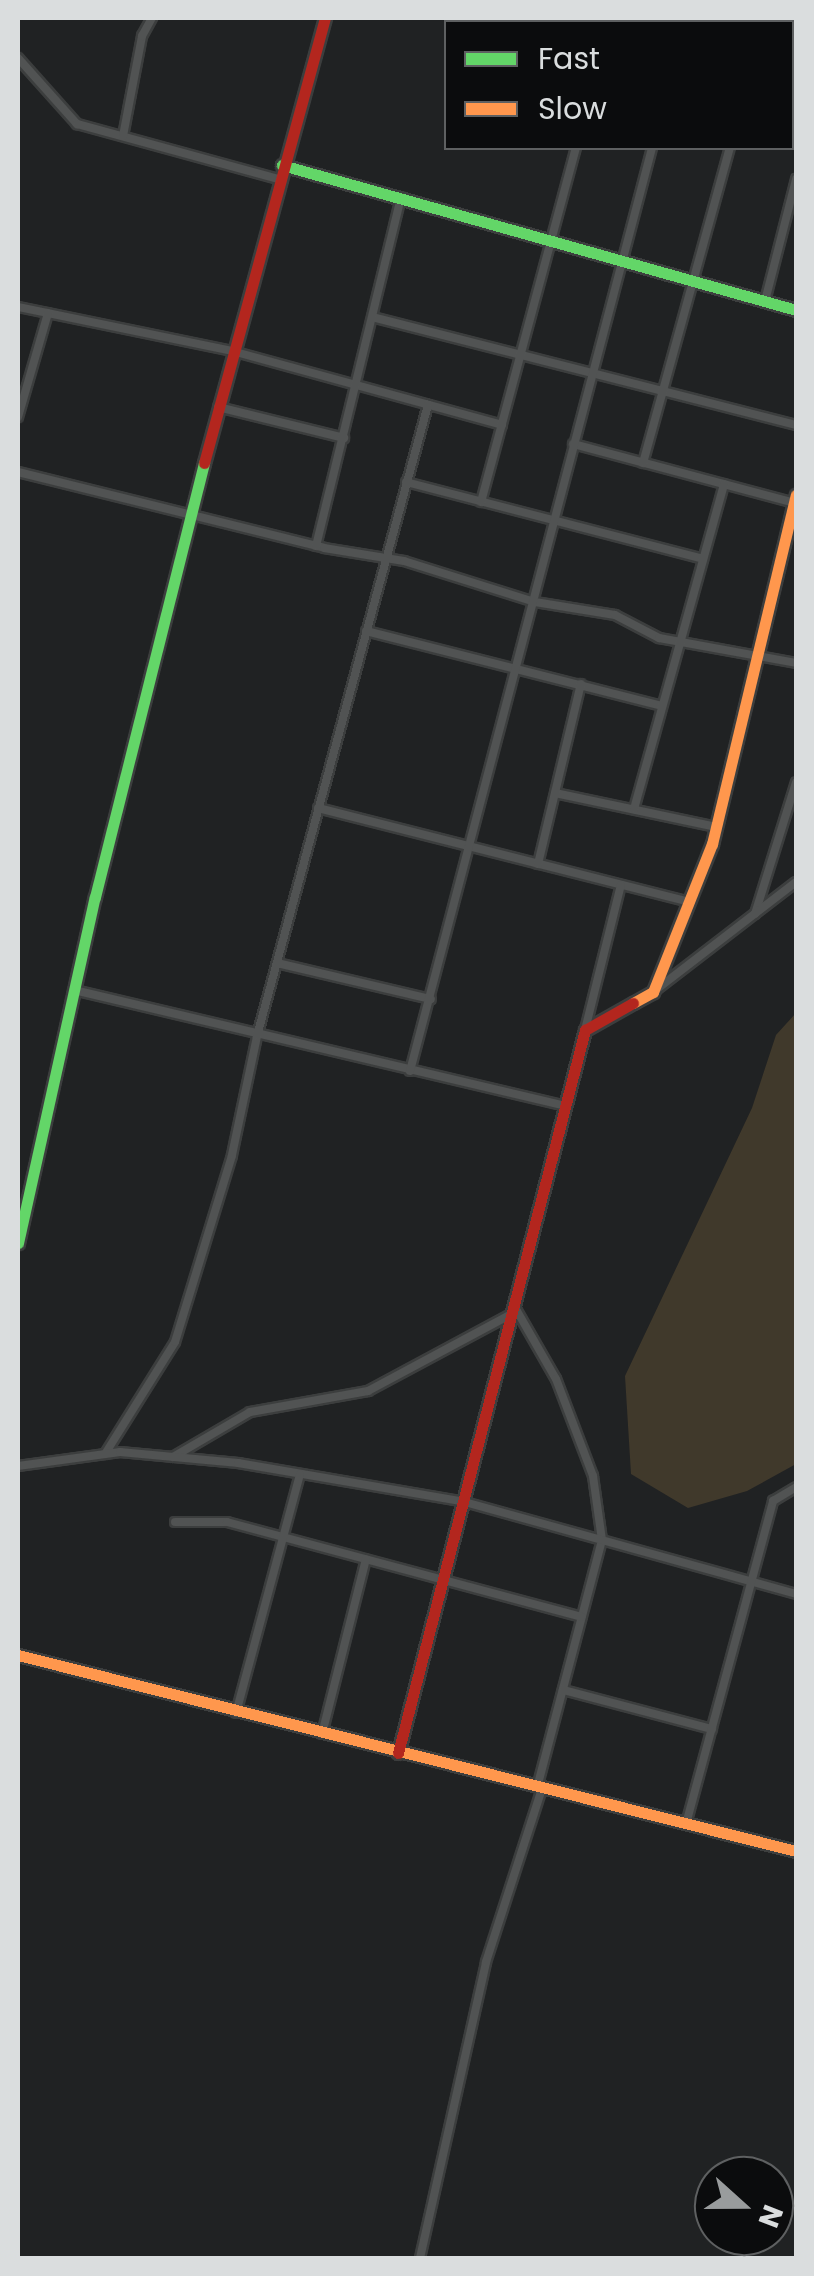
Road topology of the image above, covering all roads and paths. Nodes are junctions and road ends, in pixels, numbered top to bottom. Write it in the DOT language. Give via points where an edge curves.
graph roads {
  1 [pos="152,18"];
  2 [pos="325,18"];
  3 [pos="18,58"];
  4 [pos="123,136"];
  5 [pos="575,150"];
  6 [pos="651,150"];
  7 [pos="729,150"];
  8 [pos="282,165"];
  9 [pos="278,178"];
  10 [pos="796,179"];
  11 [pos="401,197"];
  12 [pos="551,240"];
  13 [pos="621,260"];
  14 [pos="692,280"];
  15 [pos="766,301"];
  16 [pos="18,307"];
  17 [pos="796,310"];
  18 [pos="48,313"];
  19 [pos="376,318"];
  20 [pos="232,351"];
  21 [pos="520,355"];
  22 [pos="592,374"];
  23 [pos="358,386"];
  24 [pos="662,391"];
  25 [pos="428,405"];
  26 [pos="218,408"];
  27 [pos="18,416"];
  28 [pos="502,425"];
  29 [pos="796,425"];
  30 [pos="344,438"];
  31 [pos="573,444"];
  32 [pos="643,463"];
  33 [pos="18,472"];
  34 [pos="406,482"];
  35 [pos="724,484"];
  36 [pos="796,499"];
  37 [pos="481,502"];
  38 [pos="191,515"];
  39 [pos="794,518"];
  40 [pos="554,520"];
  41 [pos="316,546"];
  42 [pos="385,558"];
  43 [pos="703,559"];
  44 [pos="535,602"];
  45 [pos="366,632"];
  46 [pos="680,640"];
  47 [pos="758,655"];
  48 [pos="796,663"];
  49 [pos="518,666"];
  50 [pos="581,684"];
  51 [pos="662,706"];
  52 [pos="796,782"];
  53 [pos="555,793"];
  54 [pos="318,808"];
  55 [pos="634,809"];
  56 [pos="716,827"];
  57 [pos="471,847"];
  58 [pos="538,864"];
  59 [pos="796,882"];
  60 [pos="620,885"];
  61 [pos="689,902"];
  62 [pos="755,914"];
  63 [pos="277,962"];
  64 [pos="74,990"];
  65 [pos="653,992"];
  66 [pos="431,998"];
  67 [pos="585,1030"];
  68 [pos="257,1036"];
  69 [pos="410,1071"];
  70 [pos="566,1106"];
  71 [pos="18,1243"];
  72 [pos="517,1311"];
  73 [pos="105,1454"];
  74 [pos="173,1457"];
  75 [pos="18,1466"];
  76 [pos="300,1474"];
  77 [pos="796,1487"];
  78 [pos="461,1501"];
  79 [pos="175,1522"];
  80 [pos="283,1537"];
  81 [pos="602,1540"];
  82 [pos="366,1559"];
  83 [pos="442,1580"];
  84 [pos="751,1581"];
  85 [pos="796,1594"];
  86 [pos="582,1618"];
  87 [pos="18,1655"];
  88 [pos="563,1690"];
  89 [pos="236,1713"];
  90 [pos="712,1729"];
  91 [pos="322,1734"];
  92 [pos="398,1754"];
  93 [pos="540,1788"];
  94 [pos="686,1824"];
  95 [pos="796,1852"];
  96 [pos="420,2258"];
  1 -- 4 [label="street" via="142,36"];
  2 -- 8 [label="main road"];
  3 -- 4 [label="street" via="78,124"];
  4 -- 9 [label="street"];
  5 -- 12 [label="street"];
  6 -- 13 [label="street"];
  7 -- 14 [label="street"];
  8 -- 9 [label="main road"];
  8 -- 11 [label="main road"];
  9 -- 20 [label="main road"];
  10 -- 15 [label="street"];
  11 -- 12 [label="main road"];
  11 -- 19 [label="street"];
  12 -- 13 [label="main road"];
  12 -- 21 [label="street"];
  13 -- 14 [label="main road"];
  13 -- 22 [label="street"];
  14 -- 15 [label="main road"];
  14 -- 24 [label="street"];
  15 -- 17 [label="main road"];
  16 -- 18 [label="street"];
  18 -- 20 [label="street"];
  18 -- 27 [label="street"];
  19 -- 21 [label="street"];
  19 -- 23 [label="street"];
  20 -- 23 [label="street"];
  20 -- 26 [label="main road"];
  21 -- 22 [label="street"];
  21 -- 28 [label="street"];
  22 -- 24 [label="street"];
  22 -- 31 [label="street"];
  23 -- 25 [label="street"];
  23 -- 30 [label="street"];
  24 -- 29 [label="street"];
  24 -- 32 [label="street"];
  25 -- 28 [label="street"];
  25 -- 34 [label="street"];
  26 -- 30 [label="street"];
  26 -- 38 [label="main road"];
  28 -- 37 [label="street"];
  30 -- 41 [label="street"];
  31 -- 32 [label="street"];
  31 -- 40 [label="street"];
  32 -- 35 [label="street"];
  33 -- 38 [label="street"];
  34 -- 37 [label="street"];
  34 -- 42 [label="street"];
  35 -- 36 [label="street"];
  35 -- 43 [label="street"];
  36 -- 39 [label="main road"];
  37 -- 40 [label="street"];
  38 -- 41 [label="street"];
  38 -- 64 [label="main road"];
  39 -- 47 [label="main road"];
  40 -- 43 [label="street"];
  40 -- 44 [label="street"];
  41 -- 42 [label="street"];
  42 -- 44 [label="street"];
  42 -- 45 [label="street"];
  43 -- 46 [label="street"];
  44 -- 46 [label="street" via="614,615 659,638"];
  44 -- 49 [label="street"];
  45 -- 49 [label="street"];
  45 -- 54 [label="street"];
  46 -- 47 [label="street"];
  46 -- 51 [label="street"];
  47 -- 48 [label="street"];
  47 -- 56 [label="main road"];
  49 -- 50 [label="street"];
  49 -- 57 [label="street"];
  50 -- 51 [label="street"];
  50 -- 53 [label="street"];
  51 -- 55 [label="street"];
  52 -- 62 [label="street"];
  53 -- 55 [label="street"];
  53 -- 58 [label="street"];
  54 -- 57 [label="street"];
  54 -- 63 [label="street"];
  55 -- 56 [label="street"];
  56 -- 61 [label="main road"];
  57 -- 58 [label="street"];
  57 -- 66 [label="street"];
  58 -- 60 [label="street"];
  59 -- 62 [label="street"];
  60 -- 61 [label="street"];
  60 -- 67 [label="street"];
  61 -- 65 [label="main road"];
  62 -- 65 [label="street"];
  63 -- 66 [label="street"];
  63 -- 68 [label="street"];
  64 -- 68 [label="street"];
  64 -- 71 [label="main road"];
  65 -- 67 [label="main road"];
  66 -- 69 [label="street"];
  67 -- 70 [label="main road"];
  68 -- 69 [label="street"];
  68 -- 73 [label="street" via="232,1155 175,1342"];
  69 -- 70 [label="street"];
  70 -- 72 [label="main road"];
  72 -- 74 [label="street" via="368,1391 250,1412"];
  72 -- 78 [label="main road"];
  72 -- 81 [label="street" via="556,1379 593,1476"];
  73 -- 74 [label="street"];
  73 -- 75 [label="street"];
  74 -- 76 [label="street"];
  76 -- 78 [label="street"];
  76 -- 80 [label="street"];
  77 -- 84 [label="street" via="773,1500"];
  78 -- 81 [label="street"];
  78 -- 83 [label="main road"];
  79 -- 80 [label="street" via="227,1522"];
  80 -- 82 [label="street"];
  80 -- 89 [label="street"];
  81 -- 84 [label="street"];
  81 -- 86 [label="street"];
  82 -- 83 [label="street"];
  82 -- 91 [label="street"];
  83 -- 86 [label="street"];
  83 -- 92 [label="main road"];
  84 -- 85 [label="street"];
  84 -- 90 [label="street"];
  86 -- 88 [label="street"];
  87 -- 89 [label="main road"];
  88 -- 90 [label="street"];
  88 -- 93 [label="street"];
  89 -- 91 [label="main road"];
  90 -- 94 [label="street"];
  91 -- 92 [label="main road"];
  92 -- 93 [label="main road"];
  93 -- 94 [label="main road"];
  93 -- 96 [label="street" via="486,1962"];
  94 -- 95 [label="main road"];
}
